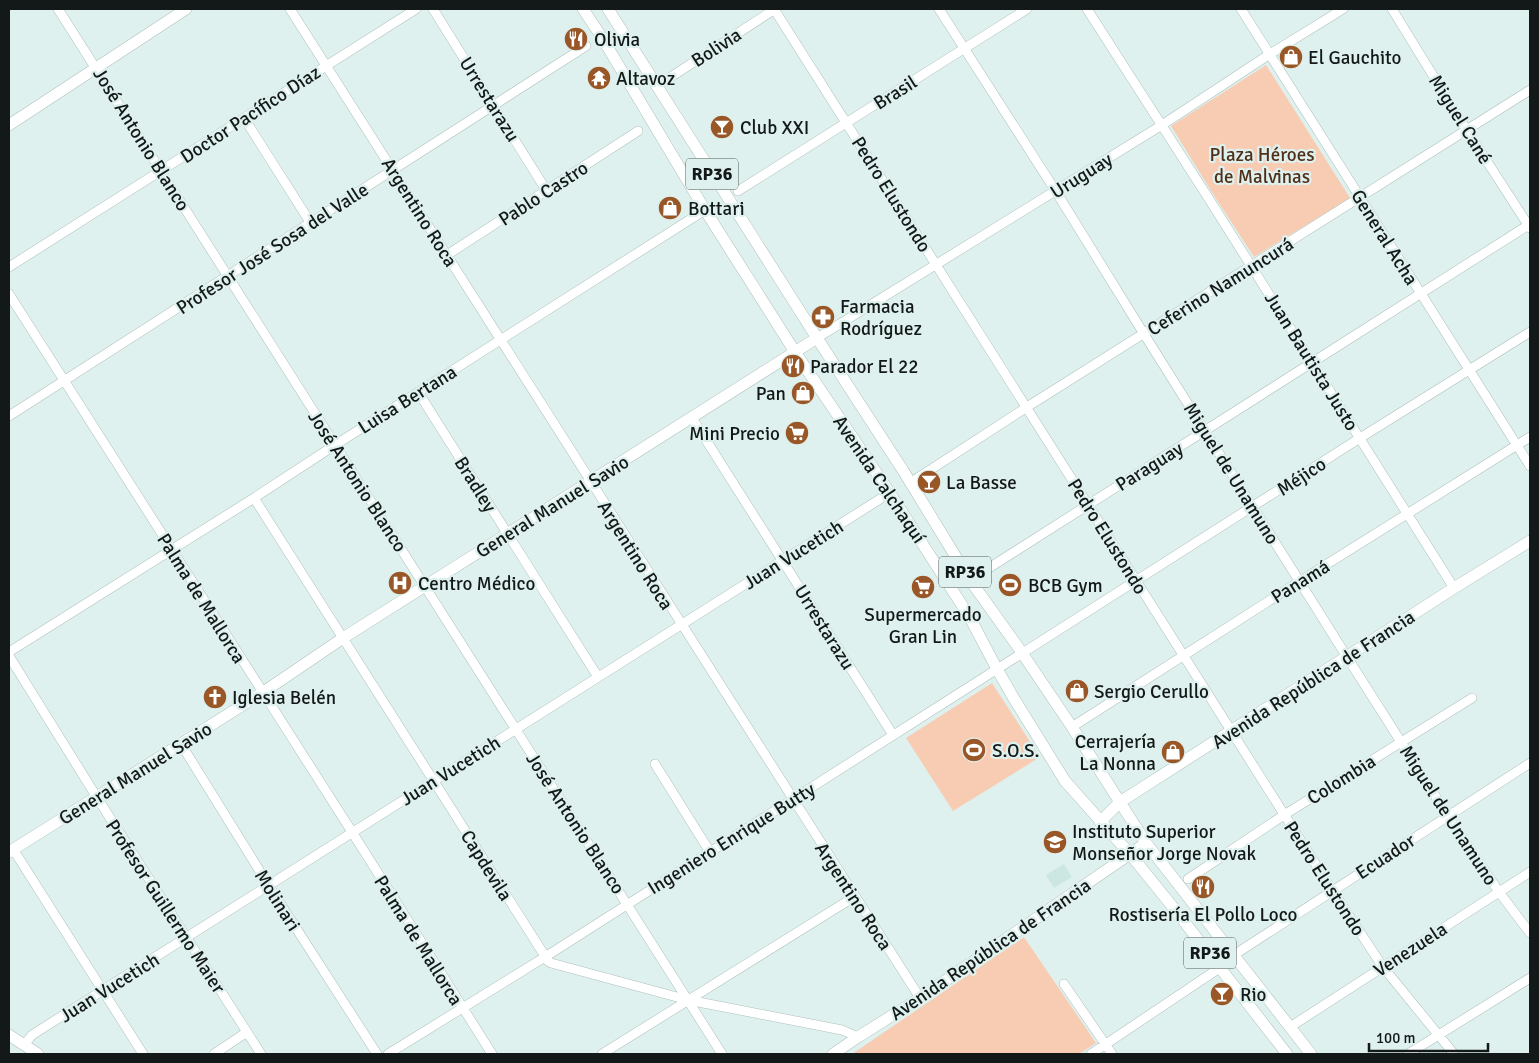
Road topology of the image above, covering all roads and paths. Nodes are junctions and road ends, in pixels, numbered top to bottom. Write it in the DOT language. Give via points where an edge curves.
graph roads {
  1 [pos="58,9"];
  2 [pos="186,9"];
  3 [pos="290,9"];
  4 [pos="416,9"];
  5 [pos="434,9"];
  6 [pos="583,9"];
  7 [pos="608,9"];
  8 [pos="774,9"];
  9 [pos="939,9"];
  10 [pos="1027,9"];
  11 [pos="1087,9"];
  12 [pos="1241,9"];
  13 [pos="1343,9"];
  14 [pos="1392,9"];
  15 [pos="586,46"];
  16 [pos="964,48"];
  17 [pos="1270,54"];
  18 [pos="326,65"];
  19 [pos="97,67"];
  20 [pos="657,86"];
  21 [pos="1530,90"];
  22 [pos="494,106"];
  23 [pos="244,118"];
  24 [pos="847,122"];
  25 [pos="9,125"];
  26 [pos="1162,125"];
  27 [pos="1466,129"];
  28 [pos="638,131"];
  29 [pos="162,170"];
  30 [pos="393,170"];
  31 [pos="546,190"];
  32 [pos="1055,190"];
  33 [pos="738,191"];
  34 [pos="1360,196"];
  35 [pos="704,210"];
  36 [pos="310,222"];
  37 [pos="1530,226"];
  38 [pos="447,255"];
  39 [pos="936,264"];
  40 [pos="1252,266"];
  41 [pos="9,267"];
  42 [pos="228,276"];
  43 [pos="9,294"];
  44 [pos="1421,294"];
  45 [pos="1530,332"];
  46 [pos="1144,334"];
  47 [pos="817,338"];
  48 [pos="501,339"];
  49 [pos="795,352"];
  50 [pos="1313,362"];
  51 [pos="1469,370"];
  52 [pos="64,381"];
  53 [pos="418,392"];
  54 [pos="1027,407"];
  55 [pos="9,416"];
  56 [pos="692,418"];
  57 [pos="1205,431"];
  58 [pos="1530,437"];
  59 [pos="1360,438"];
  60 [pos="335,445"];
  61 [pos="1517,445"];
  62 [pos="1530,466"];
  63 [pos="591,483"];
  64 [pos="910,483"];
  65 [pos="254,498"];
  66 [pos="880,499"];
  67 [pos="1088,504"];
  68 [pos="1253,506"];
  69 [pos="1409,514"];
  70 [pos="507,534"];
  71 [pos="1530,541"];
  72 [pos="171,550"];
  73 [pos="783,560"];
  74 [pos="970,580"];
  75 [pos="1136,580"];
  76 [pos="1300,581"];
  77 [pos="426,586"];
  78 [pos="1454,588"];
  79 [pos="681,625"];
  80 [pos="343,638"];
  81 [pos="9,654"];
  82 [pos="1022,654"];
  83 [pos="1183,655"];
  84 [pos="1347,657"];
  85 [pos="997,670"];
  86 [pos="598,677"];
  87 [pos="262,693"];
  88 [pos="1472,698"];
  89 [pos="1072,727"];
  90 [pos="516,729"];
  91 [pos="1231,731"];
  92 [pos="893,735"];
  93 [pos="1401,741"];
  94 [pos="181,744"];
  95 [pos="1530,762"];
  96 [pos="654,764"];
  97 [pos="433,780"];
  98 [pos="96,796"];
  99 [pos="792,799"];
  100 [pos="1120,802"];
  101 [pos="1284,815"];
  102 [pos="1448,816"];
  103 [pos="1100,822"];
  104 [pos="352,832"];
  105 [pos="1146,843"];
  106 [pos="11,851"];
  107 [pos="710,852"];
  108 [pos="1130,854"];
  109 [pos="1530,872"];
  110 [pos="1188,879"];
  111 [pos="269,886"];
  112 [pos="1332,890"];
  113 [pos="1499,892"];
  114 [pos="854,897"];
  115 [pos="627,904"];
  116 [pos="1530,933"];
  117 [pos="187,938"];
  118 [pos="1240,951"];
  119 [pos="545,957"];
  120 [pos="1221,967"];
  121 [pos="1383,967"];
  122 [pos="1530,978"];
  123 [pos="1064,984"];
  124 [pos="103,991"];
  125 [pos="920,998"];
  126 [pos="688,1000"];
  127 [pos="462,1008"];
  128 [pos="1290,1027"];
  129 [pos="247,1032"];
  130 [pos="9,1035"];
  131 [pos="1439,1035"];
  132 [pos="858,1037"];
  133 [pos="24,1045"];
  134 [pos="1105,1045"];
  135 [pos="38,1054"];
  136 [pos="143,1054"];
  137 [pos="214,1054"];
  138 [pos="261,1054"];
  139 [pos="377,1054"];
  140 [pos="388,1054"];
  141 [pos="492,1054"];
  142 [pos="602,1054"];
  143 [pos="722,1054"];
  144 [pos="833,1054"];
  145 [pos="1091,1054"];
  146 [pos="1112,1054"];
  147 [pos="1287,1054"];
  148 [pos="1311,1054"];
  149 [pos="1408,1054"];
  150 [pos="1454,1054"];
  1 -- 19 [label="street, José Antonio Blanco"];
  2 -- 19 [label="main road"];
  3 -- 18 [label="street, Argentino Roca"];
  4 -- 18 [label="street, Doctor Pacífico Díaz"];
  5 -- 22 [label="street, Urrestarazu"];
  6 -- 35 [label="main road, Avenida Calchaquí / RP36"];
  7 -- 20 [label="main road, Avenida Calchaquí / RP36"];
  8 -- 20 [label="street, Bolivia"];
  8 -- 24 [label="street, Pedro Elustondo"];
  9 -- 16 [label="street, Miguel de Unamuno"];
  10 -- 16 [label="street, Brasil"];
  11 -- 26 [label="street, Juan Bautista Justo"];
  12 -- 17 [label="street, General Acha"];
  13 -- 17 [label="street, Uruguay"];
  14 -- 27 [label="street, Miguel Cané"];
  15 -- 22 [label="street, Profesor José Sosa del Valle"];
  16 -- 24 [label="street, Brasil"];
  16 -- 32 [label="street, Miguel de Unamuno"];
  17 -- 26 [label="street, Uruguay"];
  17 -- 34 [label="street, General Acha"];
  18 -- 23 [label="street, Doctor Pacífico Díaz"];
  18 -- 30 [label="street, Argentino Roca"];
  19 -- 25 [label="main road"];
  19 -- 29 [label="street, José Antonio Blanco"];
  20 -- 47 [label="main road, Avenida Calchaquí / RP36"];
  21 -- 27 [label="street, Ceferino Namuncurá"];
  22 -- 30 [label="street, Profesor José Sosa del Valle"];
  22 -- 31 [label="street, Urrestarazu"];
  23 -- 29 [label="street, Doctor Pacífico Díaz"];
  23 -- 36 [label="street"];
  24 -- 33 [label="street, Brasil"];
  24 -- 39 [label="street, Pedro Elustondo"];
  26 -- 32 [label="street, Uruguay"];
  26 -- 40 [label="street, Juan Bautista Justo"];
  27 -- 34 [label="street, Ceferino Namuncurá"];
  27 -- 37 [label="street, Miguel Cané"];
  28 -- 31 [label="street, Pablo Castro"];
  29 -- 41 [label="street, Doctor Pacífico Díaz"];
  29 -- 42 [label="street, José Antonio Blanco"];
  30 -- 36 [label="street, Profesor José Sosa del Valle"];
  30 -- 38 [label="street, Argentino Roca"];
  31 -- 38 [label="street, Pablo Castro"];
  32 -- 39 [label="street, Uruguay"];
  32 -- 46 [label="street, Miguel de Unamuno"];
  34 -- 40 [label="street, Ceferino Namuncurá"];
  34 -- 44 [label="street, General Acha"];
  35 -- 48 [label="street, Luisa Bertana"];
  35 -- 49 [label="main road, Avenida Calchaquí / RP36"];
  36 -- 42 [label="street, Profesor José Sosa del Valle"];
  37 -- 44 [label="street, Paraguay"];
  38 -- 48 [label="street, Argentino Roca"];
  39 -- 47 [label="street, Uruguay"];
  39 -- 54 [label="street, Pedro Elustondo"];
  40 -- 46 [label="street, Ceferino Namuncurá"];
  40 -- 50 [label="street, Juan Bautista Justo"];
  42 -- 52 [label="street, Profesor José Sosa del Valle"];
  42 -- 60 [label="street, José Antonio Blanco"];
  43 -- 52 [label="street, Palma de Mallorca"];
  44 -- 50 [label="street, Paraguay"];
  44 -- 51 [label="street, General Acha"];
  45 -- 51 [label="street, Méjico"];
  46 -- 54 [label="street, Ceferino Namuncurá"];
  46 -- 57 [label="street, Miguel de Unamuno"];
  47 -- 49 [label="main road, General Manuel Savio"];
  47 -- 64 [label="main road, Avenida Calchaquí / RP36"];
  48 -- 53 [label="street, Luisa Bertana"];
  48 -- 63 [label="street, Argentino Roca"];
  49 -- 56 [label="main road, General Manuel Savio"];
  49 -- 85 [label="main road, Avenida Calchaquí / RP36" via="970,616"];
  50 -- 57 [label="street, Paraguay"];
  50 -- 59 [label="street, Juan Bautista Justo"];
  51 -- 59 [label="street, Méjico"];
  51 -- 61 [label="street, General Acha"];
  52 -- 55 [label="street, Profesor José Sosa del Valle"];
  52 -- 72 [label="street, Palma de Mallorca"];
  53 -- 60 [label="street, Luisa Bertana"];
  53 -- 70 [label="street, Bradley"];
  54 -- 64 [label="street, Ceferino Namuncurá"];
  54 -- 67 [label="street, Pedro Elustondo"];
  56 -- 63 [label="main road, General Manuel Savio"];
  56 -- 73 [label="street, Urrestarazu"];
  57 -- 67 [label="street, Paraguay"];
  57 -- 68 [label="street, Miguel de Unamuno"];
  58 -- 61 [label="street, Panamá"];
  59 -- 68 [label="street, Méjico"];
  59 -- 69 [label="street, Juan Bautista Justo"];
  60 -- 65 [label="street, Luisa Bertana"];
  60 -- 77 [label="street, José Antonio Blanco"];
  61 -- 62 [label="street, General Acha"];
  61 -- 69 [label="street, Panamá"];
  63 -- 70 [label="main road, General Manuel Savio"];
  63 -- 79 [label="street, Argentino Roca"];
  64 -- 74 [label="main road, Avenida Calchaquí / RP36"];
  65 -- 72 [label="street, Luisa Bertana"];
  65 -- 80 [label="street, Capdevila"];
  66 -- 73 [label="street, Juan Vucetich"];
  67 -- 74 [label="street, Paraguay"];
  67 -- 75 [label="street, Pedro Elustondo"];
  68 -- 75 [label="street, Méjico"];
  68 -- 76 [label="street, Miguel de Unamuno"];
  69 -- 76 [label="street, Panamá"];
  69 -- 78 [label="street, Juan Bautista Justo"];
  70 -- 77 [label="main road, General Manuel Savio"];
  70 -- 86 [label="street, Bradley"];
  71 -- 78 [label="main road, Avenida República de Francia"];
  72 -- 81 [label="street, Luisa Bertana"];
  72 -- 87 [label="street, Palma de Mallorca"];
  73 -- 79 [label="street, Juan Vucetich"];
  73 -- 92 [label="street, Urrestarazu"];
  74 -- 82 [label="main road, Avenida Calchaquí / RP36"];
  75 -- 82 [label="street, Méjico"];
  75 -- 83 [label="street, Pedro Elustondo"];
  76 -- 83 [label="street, Panamá"];
  76 -- 84 [label="street, Miguel de Unamuno"];
  77 -- 80 [label="main road, General Manuel Savio"];
  77 -- 90 [label="street, José Antonio Blanco"];
  78 -- 84 [label="main road, Avenida República de Francia"];
  79 -- 86 [label="street, Juan Vucetich"];
  79 -- 99 [label="street, Argentino Roca"];
  80 -- 87 [label="main road, General Manuel Savio"];
  80 -- 97 [label="street, Capdevila"];
  81 -- 98 [label="street, Profesor Guillermo Maier"];
  82 -- 85 [label="street, Ingeniero Enrique Butty"];
  82 -- 89 [label="main road, Avenida Calchaquí / RP36"];
  83 -- 89 [label="street, Panamá"];
  83 -- 91 [label="street, Pedro Elustondo"];
  84 -- 91 [label="main road, Avenida República de Francia"];
  84 -- 93 [label="street, Miguel de Unamuno"];
  85 -- 92 [label="street, Ingeniero Enrique Butty"];
  85 -- 103 [label="main road, Avenida Calchaquí / RP36" via="1065,781"];
  86 -- 90 [label="street, Juan Vucetich"];
  87 -- 94 [label="main road, General Manuel Savio"];
  87 -- 104 [label="street, Palma de Mallorca"];
  88 -- 93 [label="street, Colombia"];
  89 -- 100 [label="main road, Avenida Calchaquí / RP36"];
  90 -- 97 [label="street, Juan Vucetich"];
  90 -- 115 [label="street, José Antonio Blanco"];
  91 -- 100 [label="main road, Avenida República de Francia"];
  91 -- 101 [label="street, Pedro Elustondo"];
  92 -- 99 [label="street, Ingeniero Enrique Butty"];
  93 -- 101 [label="street, Colombia"];
  93 -- 102 [label="street, Miguel de Unamuno"];
  94 -- 98 [label="main road, General Manuel Savio"];
  94 -- 111 [label="street, Molinari"];
  95 -- 102 [label="street, Ecuador"];
  96 -- 107 [label="street"];
  97 -- 104 [label="street, Juan Vucetich"];
  97 -- 119 [label="street, Capdevila"];
  98 -- 106 [label="main road, General Manuel Savio"];
  98 -- 117 [label="street, Profesor Guillermo Maier"];
  99 -- 107 [label="street, Ingeniero Enrique Butty"];
  99 -- 114 [label="street, Argentino Roca"];
  100 -- 103 [label="main road, Avenida República de Francia"];
  100 -- 105 [label="main road, Avenida Calchaquí / RP36"];
  101 -- 110 [label="street, Colombia"];
  101 -- 112 [label="street, Pedro Elustondo"];
  102 -- 112 [label="street, Ecuador"];
  102 -- 113 [label="street, Miguel de Unamuno"];
  103 -- 108 [label="main road, Avenida Calchaquí / RP36"];
  104 -- 111 [label="street, Juan Vucetich"];
  104 -- 127 [label="street, Palma de Mallorca"];
  105 -- 108 [label="main road, Avenida República de Francia"];
  105 -- 128 [label="main road, Avenida Calchaquí / RP36"];
  106 -- 124 [label="street"];
  107 -- 115 [label="street, Ingeniero Enrique Butty"];
  108 -- 120 [label="main road, Avenida Calchaquí / RP36"];
  108 -- 125 [label="main road, Avenida República de Francia"];
  109 -- 113 [label="street, Venezuela"];
  111 -- 117 [label="street, Juan Vucetich"];
  111 -- 139 [label="street, Molinari"];
  112 -- 118 [label="street, Ecuador"];
  112 -- 121 [label="street, Pedro Elustondo"];
  113 -- 116 [label="street, Miguel de Unamuno"];
  113 -- 121 [label="street, Venezuela"];
  114 -- 125 [label="street, Argentino Roca"];
  114 -- 126 [label="street"];
  115 -- 119 [label="street, Ingeniero Enrique Butty"];
  115 -- 126 [label="street, José Antonio Blanco"];
  117 -- 124 [label="street, Juan Vucetich"];
  117 -- 129 [label="street, Profesor Guillermo Maier"];
  119 -- 126 [label="street" via="551,963"];
  119 -- 127 [label="street, Ingeniero Enrique Butty"];
  120 -- 134 [label="street"];
  120 -- 147 [label="main road, Avenida Calchaquí / RP36"];
  121 -- 128 [label="street, Venezuela"];
  121 -- 131 [label="street, Pedro Elustondo"];
  122 -- 131 [label="street"];
  123 -- 134 [label="street"];
  124 -- 133 [label="street, Juan Vucetich" via="32,1035"];
  124 -- 136 [label="street"];
  125 -- 132 [label="main road, Avenida República de Francia"];
  126 -- 132 [label="street" via="842,1030"];
  126 -- 142 [label="street"];
  126 -- 143 [label="street, José Antonio Blanco"];
  127 -- 140 [label="street, Ingeniero Enrique Butty"];
  127 -- 141 [label="street, Palma de Mallorca"];
  128 -- 148 [label="main road, Avenida Calchaquí / RP36"];
  129 -- 137 [label="street"];
  129 -- 138 [label="street, Profesor Guillermo Maier"];
  130 -- 133 [label="main road"];
  131 -- 149 [label="street"];
  131 -- 150 [label="street, Pedro Elustondo"];
  132 -- 144 [label="main road, Avenida República de Francia"];
  133 -- 135 [label="main road"];
  134 -- 145 [label="street"];
  134 -- 146 [label="street"];
}
